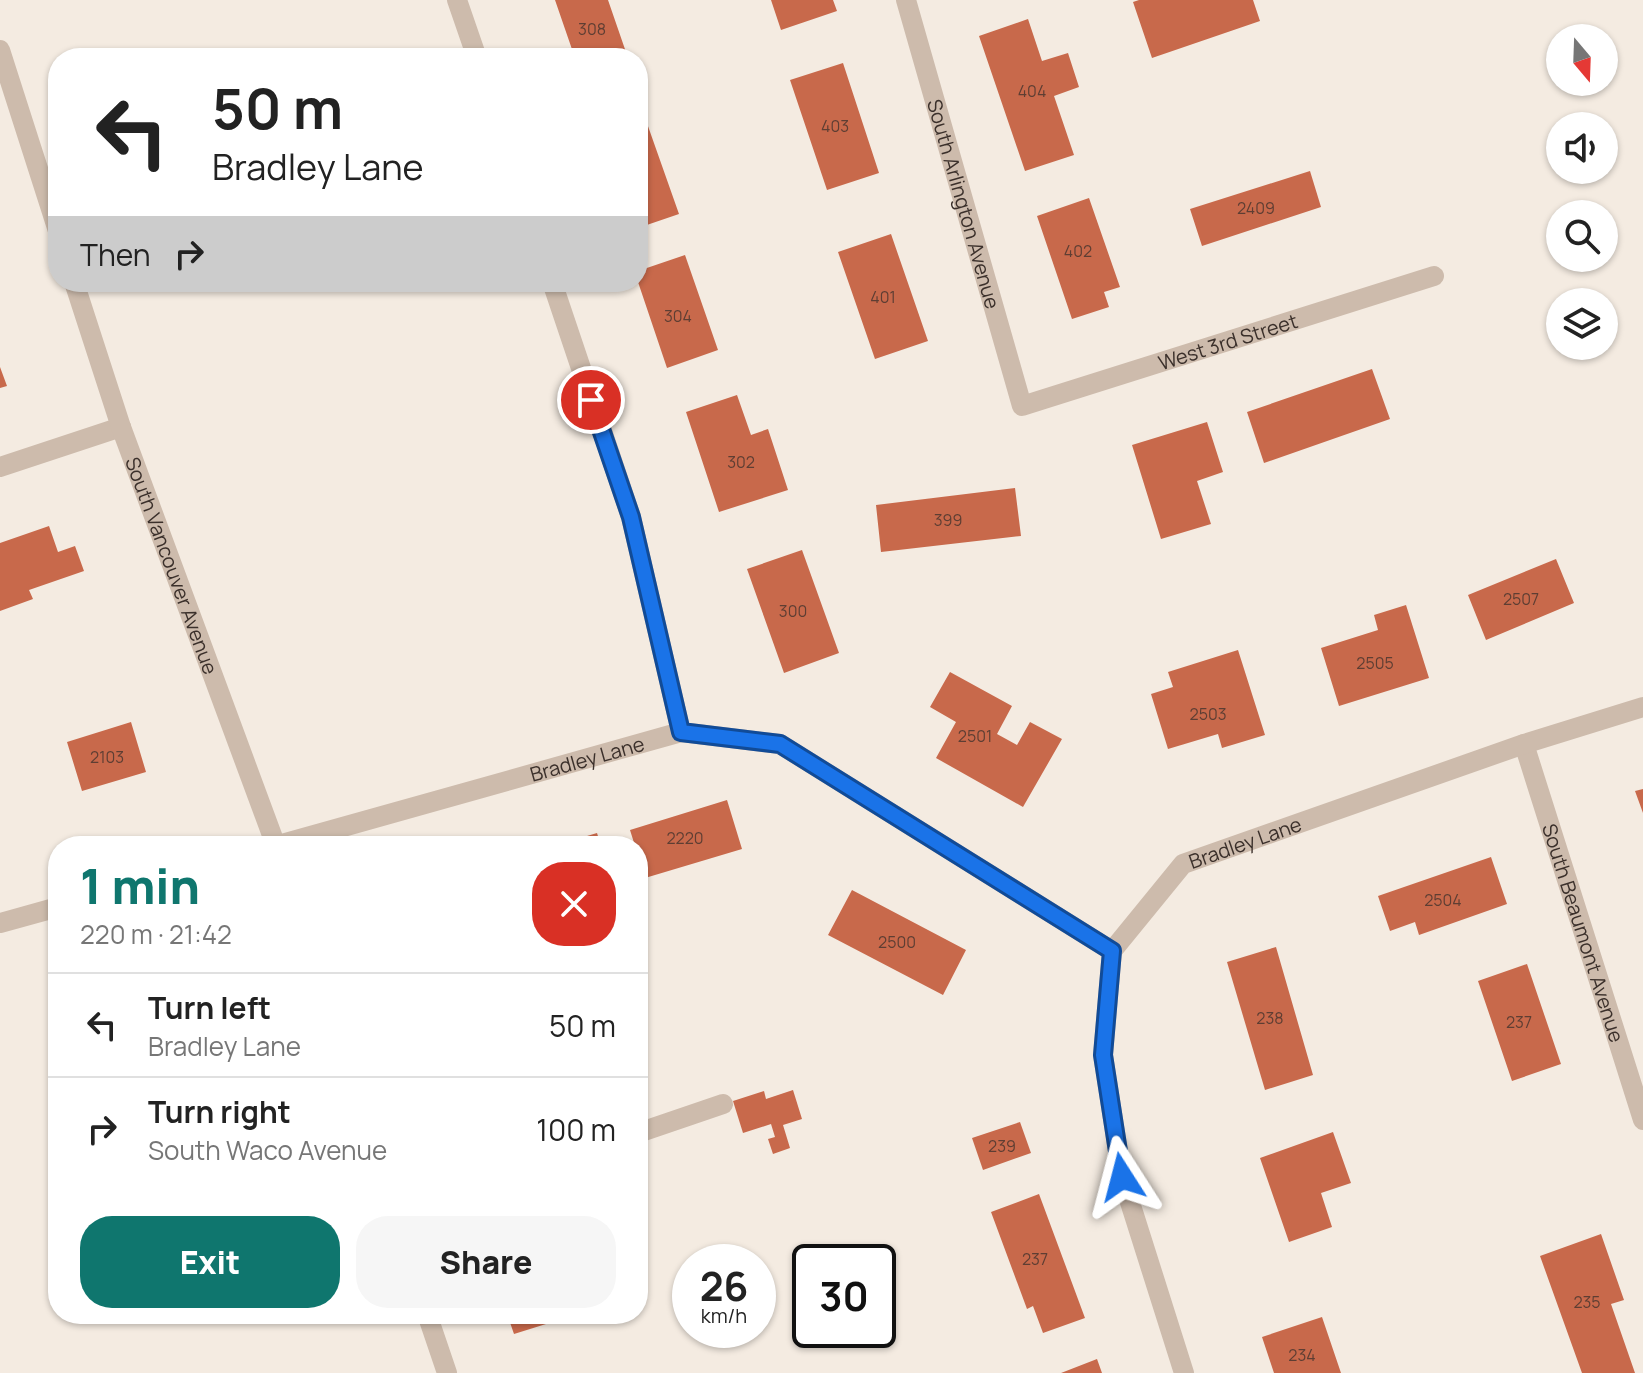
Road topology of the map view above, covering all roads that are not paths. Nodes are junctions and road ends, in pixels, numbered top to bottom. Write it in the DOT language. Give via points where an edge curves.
graph roads {
  1 [pos="457,0"];
  2 [pos="906,0"];
  3 [pos="474,48"];
  4 [pos="0,50"];
  5 [pos="48,200"];
  6 [pos="1434,276"];
  7 [pos="77,292"];
  8 [pos="555,292"];
  9 [pos="1022,406"];
  10 [pos="121,427"];
  11 [pos="0,467"];
  12 [pos="1643,707"];
  13 [pos="681,732"];
  14 [pos="1524,744"];
  15 [pos="271,836"];
  16 [pos="311,836"];
  17 [pos="48,910"];
  18 [pos="0,923"];
  19 [pos="1112,951"];
  20 [pos="723,1104"];
  21 [pos="1643,1120"];
  22 [pos="648,1130"];
  23 [pos="430,1324"];
  24 [pos="447,1373"];
  25 [pos="1184,1373"];
  1 -- 3 [label="street"];
  2 -- 9 [label="street, South Arlington Avenue"];
  4 -- 5 [label="street"];
  6 -- 9 [label="street, West 3rd Street"];
  7 -- 10 [label="street, South Vancouver Avenue"];
  8 -- 13 [label="street" via="631,517"];
  10 -- 11 [label="street"];
  10 -- 15 [label="street, South Vancouver Avenue"];
  12 -- 14 [label="street, Bradley Lane"];
  13 -- 16 [label="street, Bradley Lane"];
  13 -- 19 [label="street, Bradley Lane" via="780,744"];
  14 -- 19 [label="street, Bradley Lane" via="1183,864"];
  14 -- 21 [label="street, South Beaumont Avenue"];
  17 -- 18 [label="street"];
  19 -- 25 [label="street" via="1103,1055 1122,1177"];
  20 -- 22 [label="street"];
  23 -- 24 [label="street"];
}
